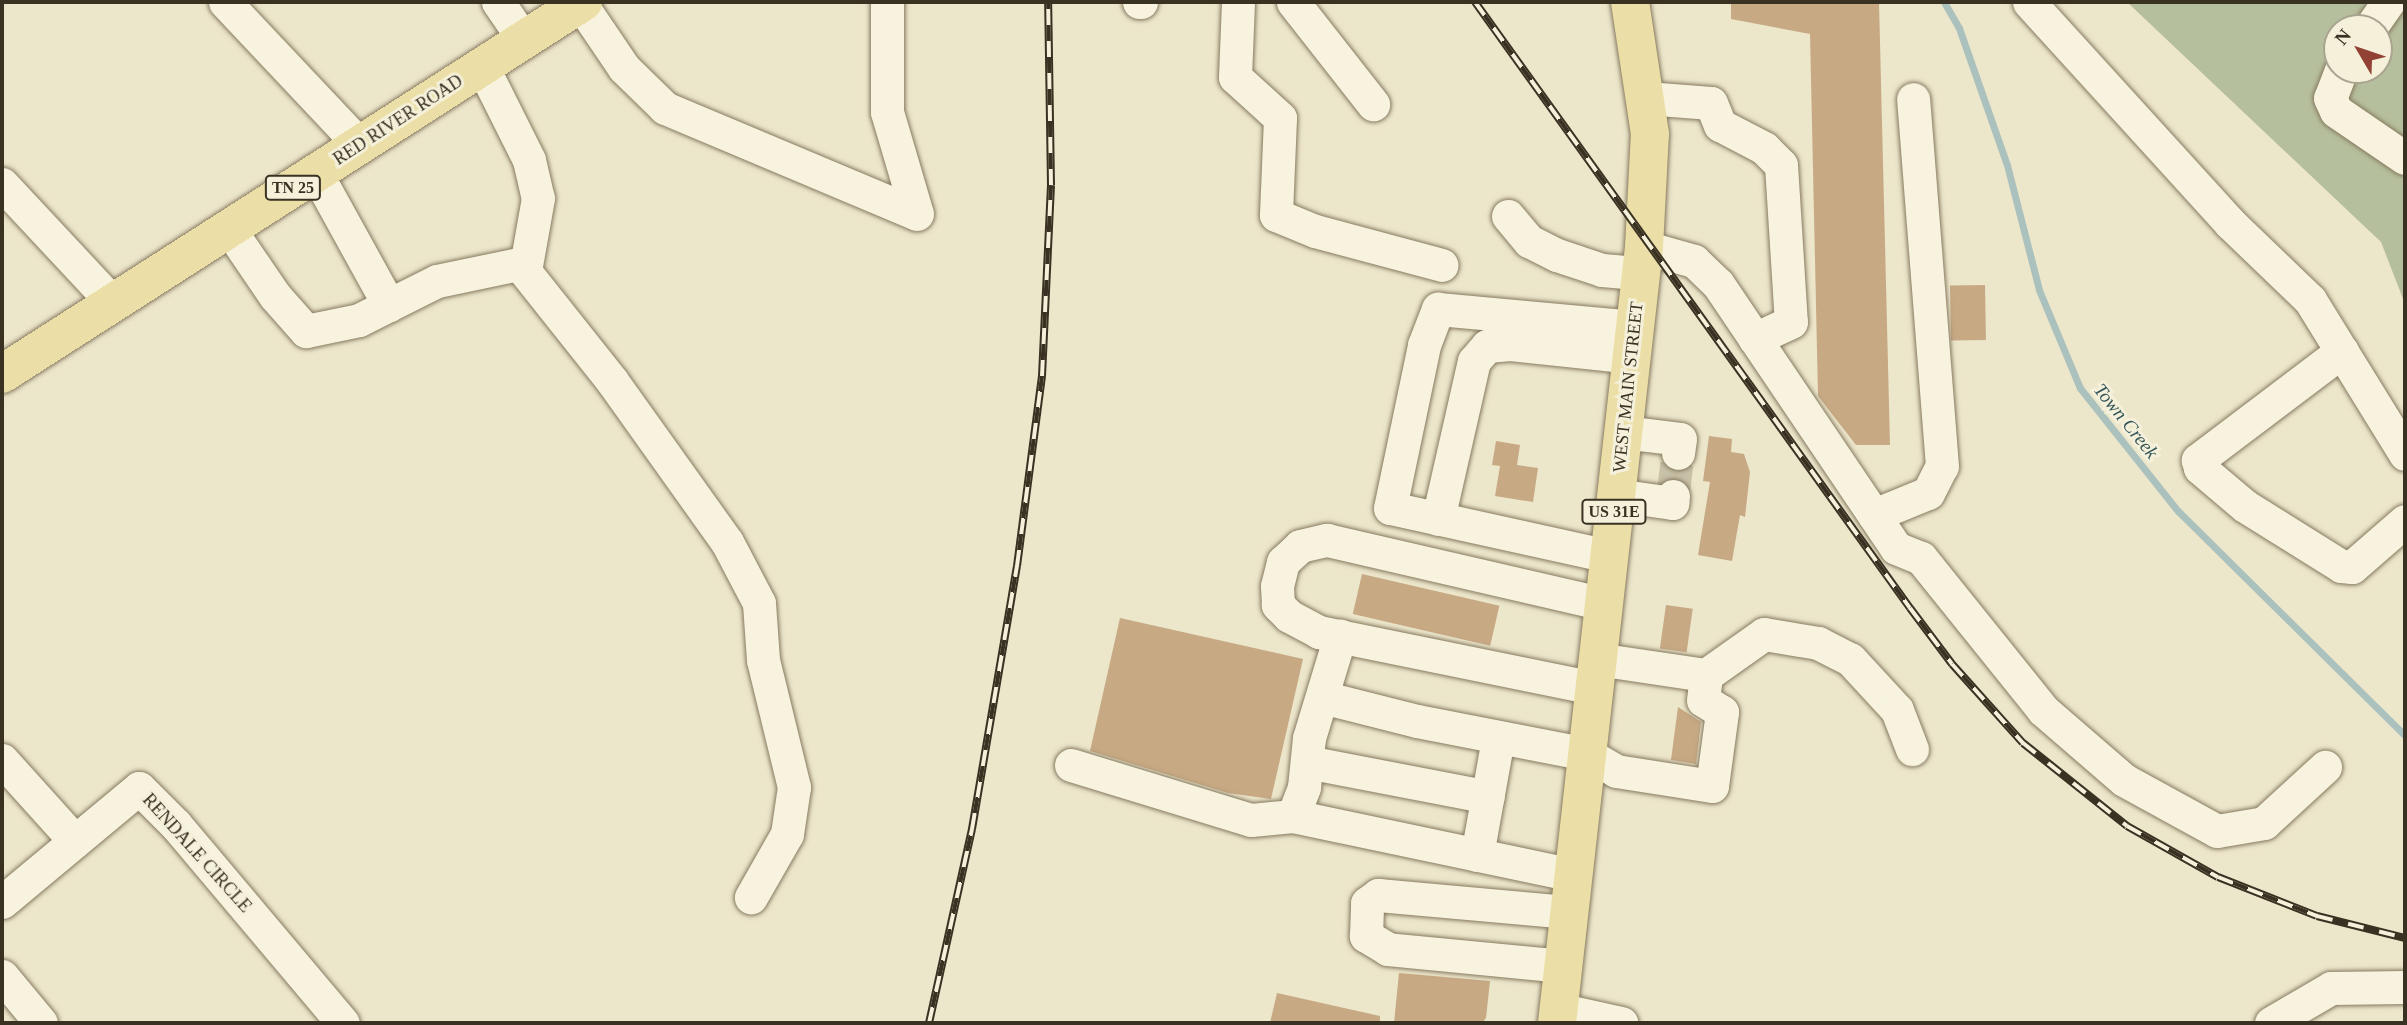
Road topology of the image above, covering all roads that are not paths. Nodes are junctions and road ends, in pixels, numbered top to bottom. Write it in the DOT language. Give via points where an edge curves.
graph roads {
  1 [pos="225,2"];
  2 [pos="498,2"];
  3 [pos="887,2"];
  4 [pos="1238,2"];
  5 [pos="1293,2"];
  6 [pos="1630,2"];
  7 [pos="2029,2"];
  8 [pos="581,3"];
  9 [pos="524,40"];
  10 [pos="482,66"];
  11 [pos="2336,84"];
  12 [pos="1646,98"];
  13 [pos="1913,99"];
  14 [pos="1373,104"];
  15 [pos="359,144"];
  16 [pos="2405,158"];
  17 [pos="316,173"];
  18 [pos="2,184"];
  19 [pos="1508,216"];
  20 [pos="230,230"];
  21 [pos="1642,260"];
  22 [pos="1442,265"];
  23 [pos="525,271"];
  24 [pos="112,302"];
  25 [pos="389,305"];
  26 [pos="1755,339"];
  27 [pos="1633,342"];
  28 [pos="2342,351"];
  29 [pos="2,374"];
  30 [pos="1623,432"];
  31 [pos="1678,453"];
  32 [pos="2405,454"];
  33 [pos="1616,495"];
  34 [pos="1673,496"];
  35 [pos="1874,515"];
  36 [pos="1438,519"];
  37 [pos="2405,522"];
  38 [pos="1609,556"];
  39 [pos="1604,604"];
  40 [pos="1340,636"];
  41 [pos="1596,674"];
  42 [pos="1706,675"];
  43 [pos="1322,697"];
  44 [pos="1498,738"];
  45 [pos="1912,749"];
  46 [pos="1587,754"];
  47 [pos="2,760"];
  48 [pos="1307,762"];
  49 [pos="1071,765"];
  50 [pos="2325,767"];
  51 [pos="1488,797"];
  52 [pos="1293,816"];
  53 [pos="75,841"];
  54 [pos="1477,855"];
  55 [pos="1571,893"];
  56 [pos="751,897"];
  57 [pos="2,902"];
  58 [pos="1563,966"];
  59 [pos="2,976"];
  60 [pos="2405,987"];
  61 [pos="1558,1016"];
  62 [pos="41,1023"];
  63 [pos="343,1023"];
  64 [pos="1621,1023"];
  65 [pos="2271,1023"];
  1 -- 15 [label="street"];
  2 -- 9 [label="street"];
  3 -- 8 [label="street" via="887,112 917,214 665,108 624,68"];
  4 -- 22 [label="street" via="1235,78 1280,118 1276,215 1315,231"];
  5 -- 14 [label="street"];
  6 -- 12 [label="main road, WEST MAIN STREET / US 31E"];
  7 -- 28 [label="street" via="2230,223 2310,300"];
  8 -- 9 [label="main road, RED RIVER ROAD / TN 25"];
  9 -- 10 [label="main road, RED RIVER ROAD / TN 25"];
  10 -- 15 [label="main road, RED RIVER ROAD / TN 25"];
  10 -- 23 [label="street" via="529,160 538,198"];
  11 -- 16 [label="street" via="2330,98 2336,111"];
  12 -- 21 [label="main road, WEST MAIN STREET / US 31E" via="1650,134"];
  12 -- 26 [label="street" via="1711,103 1720,125 1764,148 1781,164 1791,322"];
  13 -- 35 [label="street" via="1942,466 1928,493"];
  15 -- 17 [label="main road, RED RIVER ROAD / TN 25"];
  17 -- 20 [label="main road, RED RIVER ROAD / TN 25"];
  17 -- 25 [label="street"];
  18 -- 24 [label="street"];
  19 -- 21 [label="street" via="1529,241 1556,255 1602,270"];
  20 -- 24 [label="main road, RED RIVER ROAD / TN 25"];
  20 -- 25 [label="street" via="275,296 306,331 359,320"];
  21 -- 26 [label="street" via="1694,261 1718,285"];
  21 -- 27 [label="main road, WEST MAIN STREET / US 31E"];
  23 -- 25 [label="street" via="519,264 437,281"];
  23 -- 56 [label="street" via="612,381 727,542 759,603 763,660 794,787 787,834"];
  24 -- 29 [label="main road, RED RIVER ROAD / TN 25"];
  26 -- 35 [label="street"];
  27 -- 30 [label="main road, WEST MAIN STREET / US 31E"];
  27 -- 36 [label="street" via="1488,346 1471,372"];
  27 -- 36 [label="street" via="1438,309 1424,345 1390,508"];
  28 -- 32 [label="street"];
  28 -- 37 [label="street" via="2198,460 2200,468 2245,506 2342,566 2352,567"];
  30 -- 31 [label="street" via="1679,439"];
  30 -- 33 [label="main road, WEST MAIN STREET / US 31E"];
  33 -- 34 [label="street" via="1672,503"];
  33 -- 38 [label="main road, WEST MAIN STREET / US 31E"];
  35 -- 50 [label="street" via="1896,548 1921,558 2043,710 2136,786 2217,831 2264,823"];
  36 -- 38 [label="street"];
  38 -- 39 [label="main road, WEST MAIN STREET / US 31E"];
  39 -- 40 [label="street" via="1326,540 1300,546 1283,562 1278,604 1289,616 1319,632"];
  39 -- 41 [label="main road, WEST MAIN STREET / US 31E"];
  40 -- 41 [label="street"];
  40 -- 43 [label="street"];
  41 -- 42 [label="street"];
  41 -- 46 [label="main road, WEST MAIN STREET / US 31E"];
  42 -- 45 [label="street" via="1764,634 1818,643 1850,659 1897,710"];
  42 -- 46 [label="street" via="1703,700 1722,712 1712,786 1616,772"];
  43 -- 44 [label="street"];
  43 -- 48 [label="street"];
  44 -- 46 [label="street"];
  44 -- 51 [label="street"];
  46 -- 55 [label="main road, WEST MAIN STREET / US 31E"];
  47 -- 53 [label="street"];
  48 -- 51 [label="street"];
  48 -- 52 [label="street"];
  49 -- 52 [label="street" via="1251,820"];
  51 -- 54 [label="street"];
  52 -- 54 [label="street"];
  53 -- 57 [label="street, RENDALE CIRCLE"];
  53 -- 63 [label="street, RENDALE CIRCLE" via="139,788 185,835"];
  54 -- 55 [label="street"];
  55 -- 58 [label="main road, WEST MAIN STREET / US 31E"];
  55 -- 58 [label="street" via="1378,895 1367,904 1366,936 1388,949"];
  58 -- 61 [label="main road, WEST MAIN STREET / US 31E"];
  59 -- 62 [label="street"];
  60 -- 65 [label="street" via="2330,988"];
  61 -- 64 [label="street"];
}
